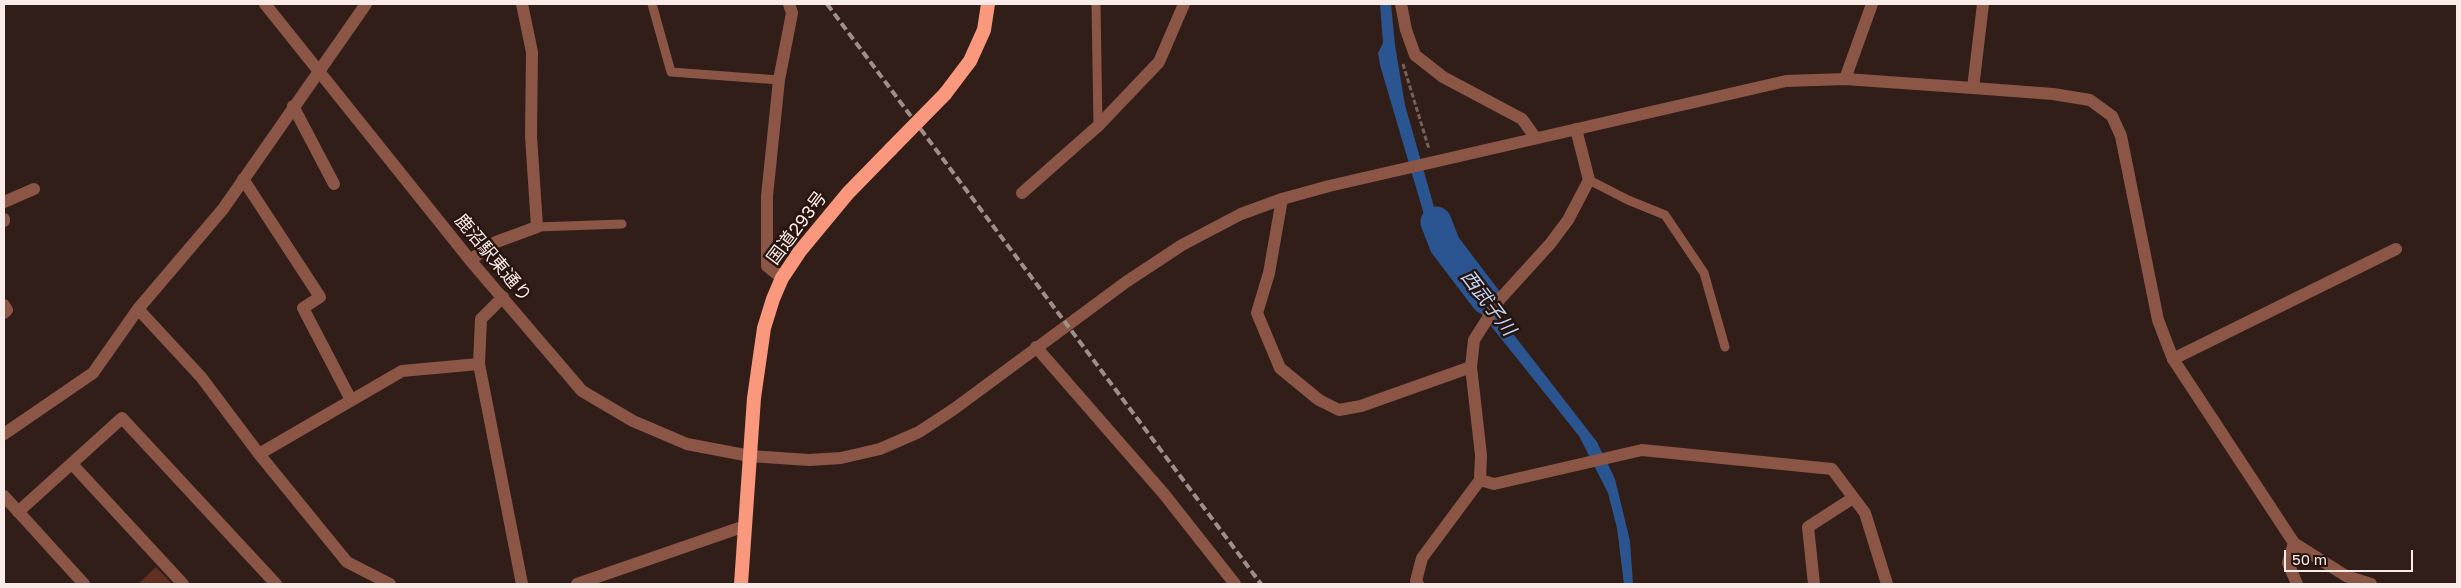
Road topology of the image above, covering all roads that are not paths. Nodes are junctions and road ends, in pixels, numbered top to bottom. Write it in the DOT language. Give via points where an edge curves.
graph roads {
  1 [pos="265,4"];
  2 [pos="366,4"];
  3 [pos="522,4"];
  4 [pos="652,4"];
  5 [pos="789,4"];
  6 [pos="988,4"];
  7 [pos="1096,4"];
  8 [pos="1180,4"];
  9 [pos="1401,4"];
  10 [pos="1872,4"];
  11 [pos="1983,4"];
  12 [pos="319,70"];
  13 [pos="779,80"];
  14 [pos="1845,80"];
  15 [pos="1973,88"];
  16 [pos="294,106"];
  17 [pos="1098,126"];
  18 [pos="1576,128"];
  19 [pos="1535,137"];
  20 [pos="243,179"];
  21 [pos="1589,180"];
  22 [pos="334,184"];
  23 [pos="34,189"];
  24 [pos="1022,193"];
  25 [pos="1282,199"];
  26 [pos="4,202"];
  27 [pos="622,224"];
  28 [pos="537,227"];
  29 [pos="2396,250"];
  30 [pos="470,260"];
  31 [pos="782,278"];
  32 [pos="503,296"];
  33 [pos="4,305"];
  34 [pos="138,309"];
  35 [pos="4,312"];
  36 [pos="1036,347"];
  37 [pos="1725,347"];
  38 [pos="2173,359"];
  39 [pos="479,364"];
  40 [pos="1471,367"];
  41 [pos="351,400"];
  42 [pos="4,434"];
  43 [pos="259,454"];
  44 [pos="750,456"];
  45 [pos="72,464"];
  46 [pos="1480,480"];
  47 [pos="4,496"];
  48 [pos="1853,498"];
  49 [pos="18,512"];
  50 [pos="745,526"];
  51 [pos="2294,543"];
  52 [pos="84,584"];
  53 [pos="183,584"];
  54 [pos="276,584"];
  55 [pos="390,584"];
  56 [pos="522,584"];
  57 [pos="576,584"];
  58 [pos="741,584"];
  59 [pos="1235,584"];
  60 [pos="1418,584"];
  61 [pos="1814,584"];
  62 [pos="1887,584"];
  63 [pos="2297,584"];
  64 [pos="2371,584"];
  1 -- 12 [label="street, 鹿沼駅東通り"];
  2 -- 12 [label="street"];
  3 -- 28 [label="street" via="532,52 531,136"];
  4 -- 13 [label="lane" via="671,72"];
  5 -- 13 [label="street" via="792,13"];
  6 -- 31 [label="highway, 国道293号, bridge" via="984,30 970,61 946,94 823,222"];
  7 -- 17 [label="lane"];
  8 -- 17 [label="street" via="1159,62"];
  9 -- 19 [label="street" via="1415,55 1443,77 1522,119"];
  10 -- 14 [label="street"];
  11 -- 15 [label="street"];
  12 -- 16 [label="street"];
  12 -- 30 [label="street, 鹿沼駅東通り"];
  13 -- 31 [label="street" via="767,196 767,266"];
  14 -- 15 [label="street, 鹿沼駅東通り"];
  14 -- 18 [label="street, 鹿沼駅東通り" via="1786,80"];
  15 -- 38 [label="street, 鹿沼駅東通り" via="2090,100 2112,116 2121,136 2158,320"];
  16 -- 20 [label="street"];
  16 -- 22 [label="street"];
  17 -- 24 [label="street"];
  18 -- 19 [label="street, 鹿沼駅東通り"];
  18 -- 21 [label="street"];
  19 -- 25 [label="street, 鹿沼駅東通り"];
  20 -- 34 [label="street" via="223,209"];
  20 -- 41 [label="street" via="320,297 303,308"];
  21 -- 37 [label="lane" via="1665,215 1704,273"];
  21 -- 40 [label="street" via="1568,220 1500,299 1474,340"];
  23 -- 26 [label="street"];
  25 -- 36 [label="street, 鹿沼駅東通り" via="1241,214 1182,245"];
  25 -- 40 [label="street" via="1269,272 1256,313 1280,368 1319,400 1339,410 1361,406"];
  27 -- 28 [label="lane"];
  28 -- 30 [label="street" via="496,242"];
  29 -- 38 [label="street"];
  30 -- 32 [label="street, 鹿沼駅東通り"];
  31 -- 44 [label="highway, 国道293号" via="764,328 758,361"];
  32 -- 39 [label="street" via="481,319"];
  32 -- 44 [label="street, 鹿沼駅東通り" via="582,391 634,421 686,444"];
  33 -- 35 [label="street" via="7,310"];
  34 -- 42 [label="street" via="93,373"];
  34 -- 43 [label="street" via="202,377"];
  36 -- 44 [label="street, 鹿沼駅東通り" via="919,432 880,449 841,458 809,460"];
  36 -- 59 [label="street" via="1164,494"];
  38 -- 51 [label="street, 鹿沼駅東通り"];
  39 -- 41 [label="street" via="402,371"];
  39 -- 56 [label="street"];
  40 -- 46 [label="street" via="1481,455"];
  41 -- 43 [label="street"];
  43 -- 55 [label="street" via="347,562"];
  44 -- 50 [label="highway, 国道293号"];
  45 -- 49 [label="street"];
  45 -- 53 [label="street"];
  45 -- 54 [label="street" via="122,418"];
  46 -- 48 [label="street" via="1494,484 1642,450 1832,469"];
  46 -- 60 [label="street" via="1422,558"];
  47 -- 49 [label="street"];
  48 -- 61 [label="street" via="1808,526"];
  48 -- 62 [label="street" via="1865,513"];
  49 -- 52 [label="street"];
  50 -- 57 [label="street"];
  50 -- 58 [label="highway, 国道293号"];
  51 -- 63 [label="street" via="2288,563"];
  51 -- 64 [label="street" via="2346,576"];
}
